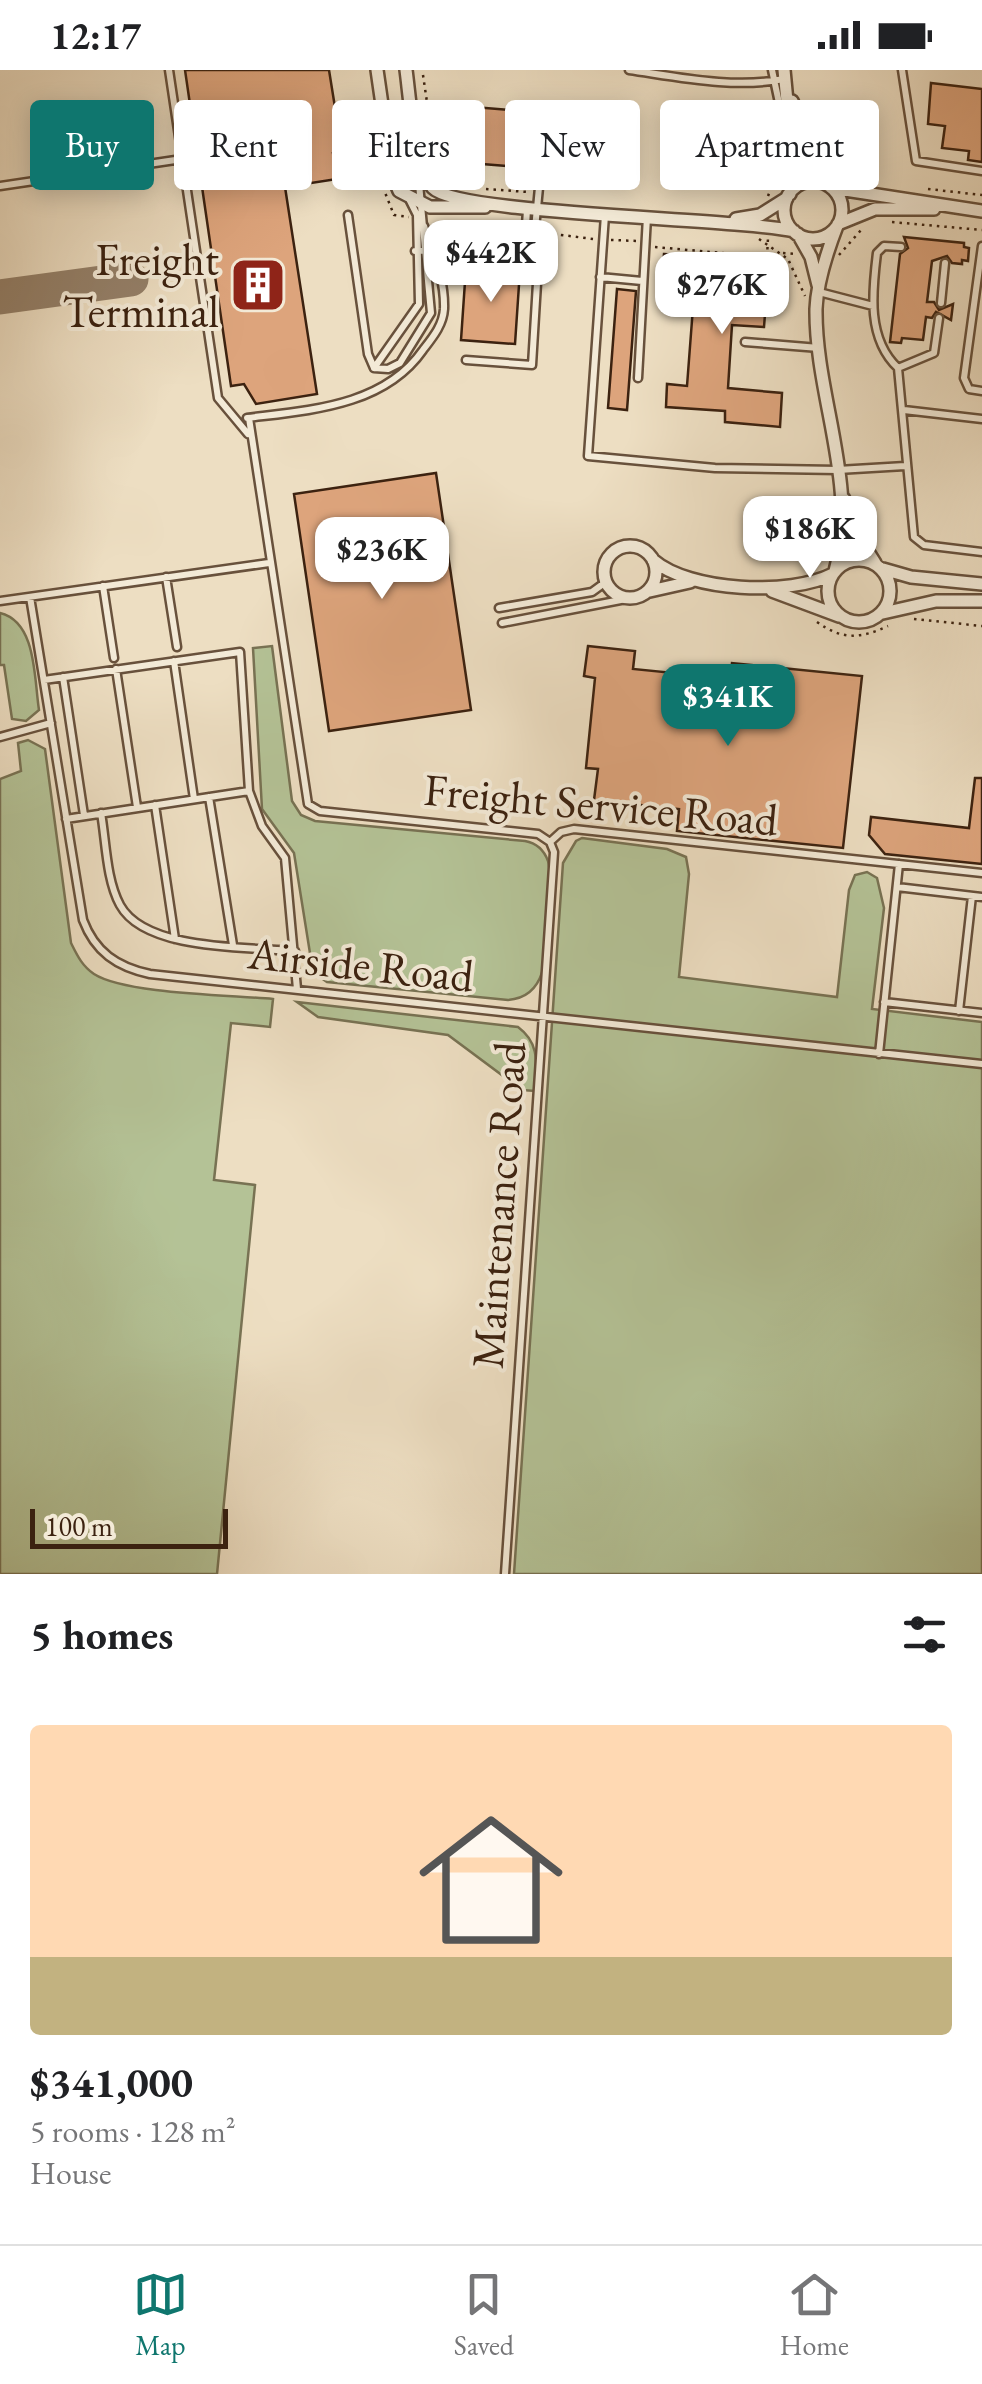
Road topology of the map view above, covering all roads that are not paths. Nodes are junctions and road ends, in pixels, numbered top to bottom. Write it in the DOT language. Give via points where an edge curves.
graph roads {
  1 [pos="169,70"];
  2 [pos="377,70"];
  3 [pos="406,70"];
  4 [pos="628,70"];
  5 [pos="772,70"];
  6 [pos="902,70"];
  7 [pos="782,78"];
  8 [pos="410,100"];
  9 [pos="174,104"];
  10 [pos="174,160"];
  11 [pos="982,171"];
  12 [pos="0,186"];
  13 [pos="187,190"];
  14 [pos="421,190"];
  15 [pos="436,190"];
  16 [pos="539,190"];
  17 [pos="797,190"];
  18 [pos="832,190"];
  19 [pos="848,190"];
  20 [pos="788,196"];
  21 [pos="408,200"];
  22 [pos="423,206"];
  23 [pos="494,206"];
  24 [pos="532,209"];
  25 [pos="968,210"];
  26 [pos="982,211"];
  27 [pos="348,214"];
  28 [pos="605,214"];
  29 [pos="646,217"];
  30 [pos="702,221"];
  31 [pos="838,225"];
  32 [pos="424,226"];
  33 [pos="796,233"];
  34 [pos="982,246"];
  35 [pos="901,247"];
  36 [pos="435,249"];
  37 [pos="424,250"];
  38 [pos="415,251"];
  39 [pos="524,253"];
  40 [pos="946,262"];
  41 [pos="540,263"];
  42 [pos="600,277"];
  43 [pos="642,281"];
  44 [pos="818,290"];
  45 [pos="978,298"];
  46 [pos="941,303"];
  47 [pos="874,306"];
  48 [pos="939,318"];
  49 [pos="745,342"];
  50 [pos="820,348"];
  51 [pos="466,360"];
  52 [pos="374,368"];
  53 [pos="898,368"];
  54 [pos="638,378"];
  55 [pos="982,391"];
  56 [pos="903,410"];
  57 [pos="248,418"];
  58 [pos="236,419"];
  59 [pos="982,419"];
  60 [pos="251,440"];
  61 [pos="905,466"];
  62 [pos="838,470"];
  63 [pos="841,490"];
  64 [pos="982,552"];
  65 [pos="652,560"];
  66 [pos="269,562"];
  67 [pos="878,567"];
  68 [pos="834,573"];
  69 [pos="605,575"];
  70 [pos="166,577"];
  71 [pos="704,582"];
  72 [pos="982,584"];
  73 [pos="103,586"];
  74 [pos="758,588"];
  75 [pos="646,593"];
  76 [pos="30,597"];
  77 [pos="631,598"];
  78 [pos="0,601"];
  79 [pos="982,602"];
  80 [pos="500,608"];
  81 [pos="880,614"];
  82 [pos="846,618"];
  83 [pos="502,622"];
  84 [pos="176,647"];
  85 [pos="114,658"];
  86 [pos="174,661"];
  87 [pos="116,669"];
  88 [pos="63,677"];
  89 [pos="44,680"];
  90 [pos="51,723"];
  91 [pos="0,738"];
  92 [pos="250,791"];
  93 [pos="210,797"];
  94 [pos="194,799"];
  95 [pos="155,805"];
  96 [pos="137,807"];
  97 [pos="101,812"];
  98 [pos="84,815"];
  99 [pos="66,819"];
  100 [pos="550,842"];
  101 [pos="900,864"];
  102 [pos="982,873"];
  103 [pos="897,887"];
  104 [pos="972,896"];
  105 [pos="982,897"];
  106 [pos="176,939"];
  107 [pos="232,946"];
  108 [pos="296,951"];
  109 [pos="297,990"];
  110 [pos="884,1002"];
  111 [pos="959,1011"];
  112 [pos="982,1013"];
  113 [pos="544,1017"];
  114 [pos="879,1054"];
  115 [pos="982,1064"];
  116 [pos="505,1574"];
  1 -- 9 [label="lane"];
  2 -- 21 [label="street" via="392,174"];
  3 -- 8 [label="street"];
  4 -- 7 [label="lane" via="702,80"];
  5 -- 7 [label="lane"];
  6 -- 11 [label="lane" via="916,160"];
  7 -- 20 [label="street" via="792,156"];
  10 -- 12 [label="lane"];
  13 -- 58 [label="lane" via="218,398"];
  14 -- 22 [label="lane"];
  15 -- 23 [label="street"];
  16 -- 24 [label="lane"];
  17 -- 20 [label="street"];
  18 -- 31 [label="street" via="842,204"];
  19 -- 25 [label="street"];
  20 -- 30 [label="street" via="754,218"];
  20 -- 33 [label="street" via="786,218"];
  21 -- 22 [label="street"];
  21 -- 38 [label="lane" via="416,215"];
  22 -- 23 [label="street"];
  22 -- 32 [label="lane"];
  23 -- 24 [label="street"];
  24 -- 28 [label="street"];
  24 -- 39 [label="lane"];
  24 -- 41 [label="lane"];
  25 -- 26 [label="street"];
  25 -- 31 [label="street" via="875,210"];
  27 -- 52 [label="lane"];
  28 -- 29 [label="street"];
  28 -- 42 [label="lane"];
  29 -- 30 [label="street"];
  29 -- 43 [label="lane"];
  30 -- 33 [label="street"];
  31 -- 33 [label="street" via="816,238"];
  31 -- 44 [label="street"];
  32 -- 36 [label="lane"];
  32 -- 37 [label="lane"];
  33 -- 44 [label="street"];
  34 -- 45 [label="lane"];
  35 -- 47 [label="lane" via="884,246 877,253"];
  36 -- 37 [label="lane"];
  36 -- 39 [label="lane"];
  36 -- 57 [label="lane" via="443,317 408,371 355,399"];
  37 -- 38 [label="lane"];
  37 -- 52 [label="lane" via="429,320 398,365"];
  38 -- 52 [label="lane" via="419,304"];
  39 -- 41 [label="lane"];
  40 -- 46 [label="lane"];
  41 -- 51 [label="lane" via="532,365"];
  42 -- 43 [label="lane"];
  42 -- 62 [label="lane" via="588,456"];
  43 -- 54 [label="lane"];
  44 -- 47 [label="lane"];
  44 -- 50 [label="street"];
  45 -- 55 [label="lane" via="966,386"];
  47 -- 53 [label="lane" via="880,348"];
  48 -- 53 [label="lane" via="934,352"];
  49 -- 50 [label="lane"];
  50 -- 62 [label="street"];
  53 -- 56 [label="lane"];
  56 -- 59 [label="lane"];
  56 -- 61 [label="lane"];
  57 -- 58 [label="lane"];
  57 -- 60 [label="lane, Freight Service Road"];
  58 -- 60 [label="lane"];
  60 -- 66 [label="lane, Freight Service Road"];
  61 -- 62 [label="lane"];
  61 -- 64 [label="lane" via="916,541"];
  62 -- 63 [label="street"];
  63 -- 67 [label="street" via="855,531"];
  63 -- 68 [label="street"];
  65 -- 69 [label="street" via="636,548 620,549"];
  65 -- 71 [label="street"];
  65 -- 75 [label="street" via="655,580"];
  66 -- 70 [label="lane"];
  66 -- 100 [label="lane, Freight Service Road" via="312,808 538,834"];
  67 -- 68 [label="street" via="855,560"];
  67 -- 72 [label="street"];
  67 -- 81 [label="street" via="890,590"];
  68 -- 74 [label="street" via="810,584"];
  68 -- 82 [label="street" via="829,598"];
  69 -- 77 [label="street" via="613,592"];
  69 -- 80 [label="lane" via="592,592"];
  70 -- 73 [label="lane"];
  70 -- 84 [label="lane"];
  71 -- 74 [label="street"];
  71 -- 75 [label="street"];
  73 -- 76 [label="lane"];
  73 -- 85 [label="lane"];
  74 -- 82 [label="street"];
  75 -- 77 [label="street"];
  76 -- 78 [label="lane"];
  76 -- 89 [label="lane, Airside Road"];
  77 -- 83 [label="lane"];
  79 -- 81 [label="street" via="936,601"];
  81 -- 82 [label="street" via="861,622"];
  86 -- 87 [label="lane"];
  86 -- 92 [label="lane" via="240,652"];
  86 -- 94 [label="lane"];
  87 -- 88 [label="lane"];
  87 -- 96 [label="lane"];
  88 -- 89 [label="lane"];
  88 -- 98 [label="lane"];
  89 -- 90 [label="lane, Airside Road"];
  90 -- 91 [label="lane"];
  90 -- 99 [label="lane, Airside Road"];
  92 -- 93 [label="lane"];
  92 -- 108 [label="lane" via="262,826 285,858"];
  93 -- 94 [label="lane"];
  93 -- 107 [label="lane"];
  94 -- 95 [label="lane"];
  95 -- 96 [label="lane"];
  95 -- 106 [label="lane"];
  96 -- 97 [label="lane"];
  97 -- 98 [label="lane"];
  97 -- 106 [label="lane" via="118,902 138,926"];
  98 -- 99 [label="lane"];
  99 -- 109 [label="lane, Airside Road" via="83,920 110,960 150,974"];
  100 -- 101 [label="lane, Freight Service Road" via="574,829"];
  100 -- 113 [label="lane, Maintenance Road"];
  101 -- 102 [label="lane, Freight Service Road"];
  101 -- 103 [label="lane"];
  103 -- 104 [label="lane"];
  103 -- 110 [label="lane"];
  104 -- 105 [label="lane"];
  104 -- 111 [label="lane"];
  106 -- 107 [label="lane"];
  107 -- 108 [label="lane"];
  108 -- 109 [label="lane"];
  109 -- 113 [label="lane, Airside Road"];
  110 -- 111 [label="lane"];
  110 -- 114 [label="lane"];
  111 -- 112 [label="lane"];
  113 -- 114 [label="lane, Airside Road"];
  113 -- 116 [label="lane, Maintenance Road"];
  114 -- 115 [label="lane, Airside Road"];
}
